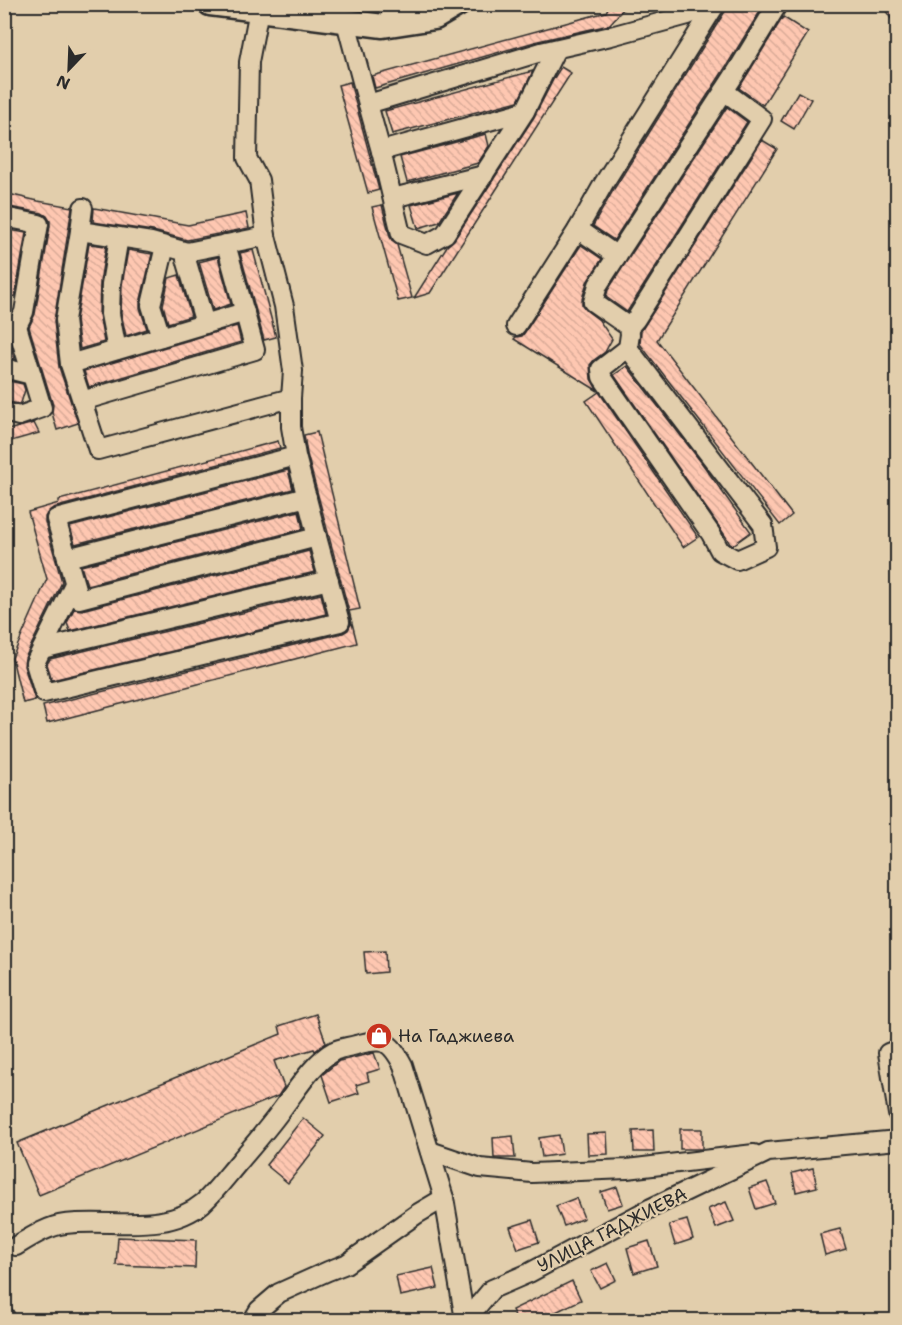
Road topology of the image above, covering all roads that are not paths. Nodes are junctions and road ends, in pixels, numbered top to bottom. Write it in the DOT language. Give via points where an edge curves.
graph roads {
  1 [pos="210,4"];
  2 [pos="401,4"];
  3 [pos="459,4"];
  4 [pos="715,4"];
  5 [pos="776,4"];
  6 [pos="260,8"];
  7 [pos="346,22"];
  8 [pos="383,26"];
  9 [pos="556,49"];
  10 [pos="724,91"];
  11 [pos="368,104"];
  12 [pos="525,111"];
  13 [pos="381,151"];
  14 [pos="484,175"];
  15 [pos="393,198"];
  16 [pos="83,208"];
  17 [pos="4,217"];
  18 [pos="578,229"];
  19 [pos="80,231"];
  20 [pos="266,236"];
  21 [pos="118,237"];
  22 [pos="226,244"];
  23 [pos="165,246"];
  24 [pos="187,252"];
  25 [pos="617,256"];
  26 [pos="245,312"];
  27 [pos="11,324"];
  28 [pos="205,324"];
  29 [pos="516,326"];
  30 [pos="628,327"];
  31 [pos="161,337"];
  32 [pos="628,348"];
  33 [pos="117,350"];
  34 [pos="70,364"];
  35 [pos="4,368"];
  36 [pos="32,375"];
  37 [pos="291,398"];
  38 [pos="82,401"];
  39 [pos="9,416"];
  40 [pos="296,456"];
  41 [pos="307,497"];
  42 [pos="317,537"];
  43 [pos="67,558"];
  44 [pos="328,580"];
  45 [pos="75,584"];
  46 [pos="42,650"];
  47 [pos="897,1049"];
  48 [pos="897,1114"];
  49 [pos="897,1140"];
  50 [pos="430,1151"];
  51 [pos="768,1152"];
  52 [pos="444,1198"];
  53 [pos="16,1246"];
  54 [pos="4,1316"];
  55 [pos="6,1320"];
  56 [pos="253,1320"];
  57 [pos="466,1320"];
  1 -- 6 [label="main road"];
  2 -- 8 [label="street"];
  3 -- 8 [label="main road" via="435,18"];
  4 -- 9 [label="street" via="688,15"];
  4 -- 18 [label="street"];
  5 -- 10 [label="street"];
  6 -- 7 [label="main road"];
  6 -- 20 [label="street" via="249,62 247,159 259,180"];
  7 -- 8 [label="main road"];
  7 -- 11 [label="street"];
  9 -- 11 [label="street"];
  9 -- 12 [label="street"];
  10 -- 25 [label="street"];
  10 -- 30 [label="street" via="762,119"];
  11 -- 13 [label="street"];
  12 -- 13 [label="street"];
  12 -- 14 [label="street"];
  13 -- 15 [label="street"];
  14 -- 15 [label="street"];
  14 -- 15 [label="street" via="445,234 428,244 401,234"];
  16 -- 19 [label="street"];
  17 -- 27 [label="street" via="39,224 24,312"];
  18 -- 25 [label="street"];
  18 -- 29 [label="street"];
  19 -- 21 [label="street"];
  19 -- 34 [label="street" via="65,320"];
  20 -- 22 [label="street"];
  20 -- 37 [label="street" via="284,306 292,371"];
  21 -- 23 [label="street"];
  21 -- 33 [label="street" via="110,314"];
  22 -- 24 [label="street"];
  22 -- 26 [label="street"];
  23 -- 24 [label="street"];
  23 -- 31 [label="street" via="151,305"];
  24 -- 28 [label="street"];
  25 -- 30 [label="street" via="598,285 593,302"];
  26 -- 28 [label="street"];
  26 -- 38 [label="street" via="255,350"];
  27 -- 36 [label="street"];
  28 -- 31 [label="street"];
  30 -- 32 [label="street"];
  31 -- 33 [label="street"];
  32 -- 32 [label="street" via="601,369 602,377 720,550 737,560 766,547 763,525"];
  33 -- 34 [label="street"];
  34 -- 38 [label="street"];
  35 -- 36 [label="street"];
  36 -- 39 [label="street" via="42,408"];
  37 -- 38 [label="street" via="98,450"];
  37 -- 40 [label="street"];
  40 -- 41 [label="street"];
  40 -- 43 [label="street" via="56,519"];
  41 -- 42 [label="street"];
  41 -- 43 [label="street"];
  42 -- 44 [label="street"];
  42 -- 45 [label="street" via="79,599"];
  43 -- 45 [label="street"];
  44 -- 46 [label="street"];
  44 -- 46 [label="street" via="340,622 44,693 35,663"];
  45 -- 46 [label="street"];
  47 -- 48 [label="street" via="888,1053"];
  49 -- 51 [label="street, УЛИЦА ГАДЖИЕВА"];
  50 -- 51 [label="street, УЛИЦА ГАДЖИЕВА" via="480,1168 532,1173 627,1169"];
  50 -- 52 [label="street"];
  50 -- 53 [label="street" via="395,1051 375,1041 335,1050 308,1076 215,1191 187,1214 132,1223 64,1224"];
  51 -- 57 [label="street, УЛИЦА ГАДЖИЕВА" via="492,1290"];
  52 -- 56 [label="street" via="346,1264 279,1293"];
  52 -- 57 [label="street"];
  54 -- 55 [label="street"];
}
